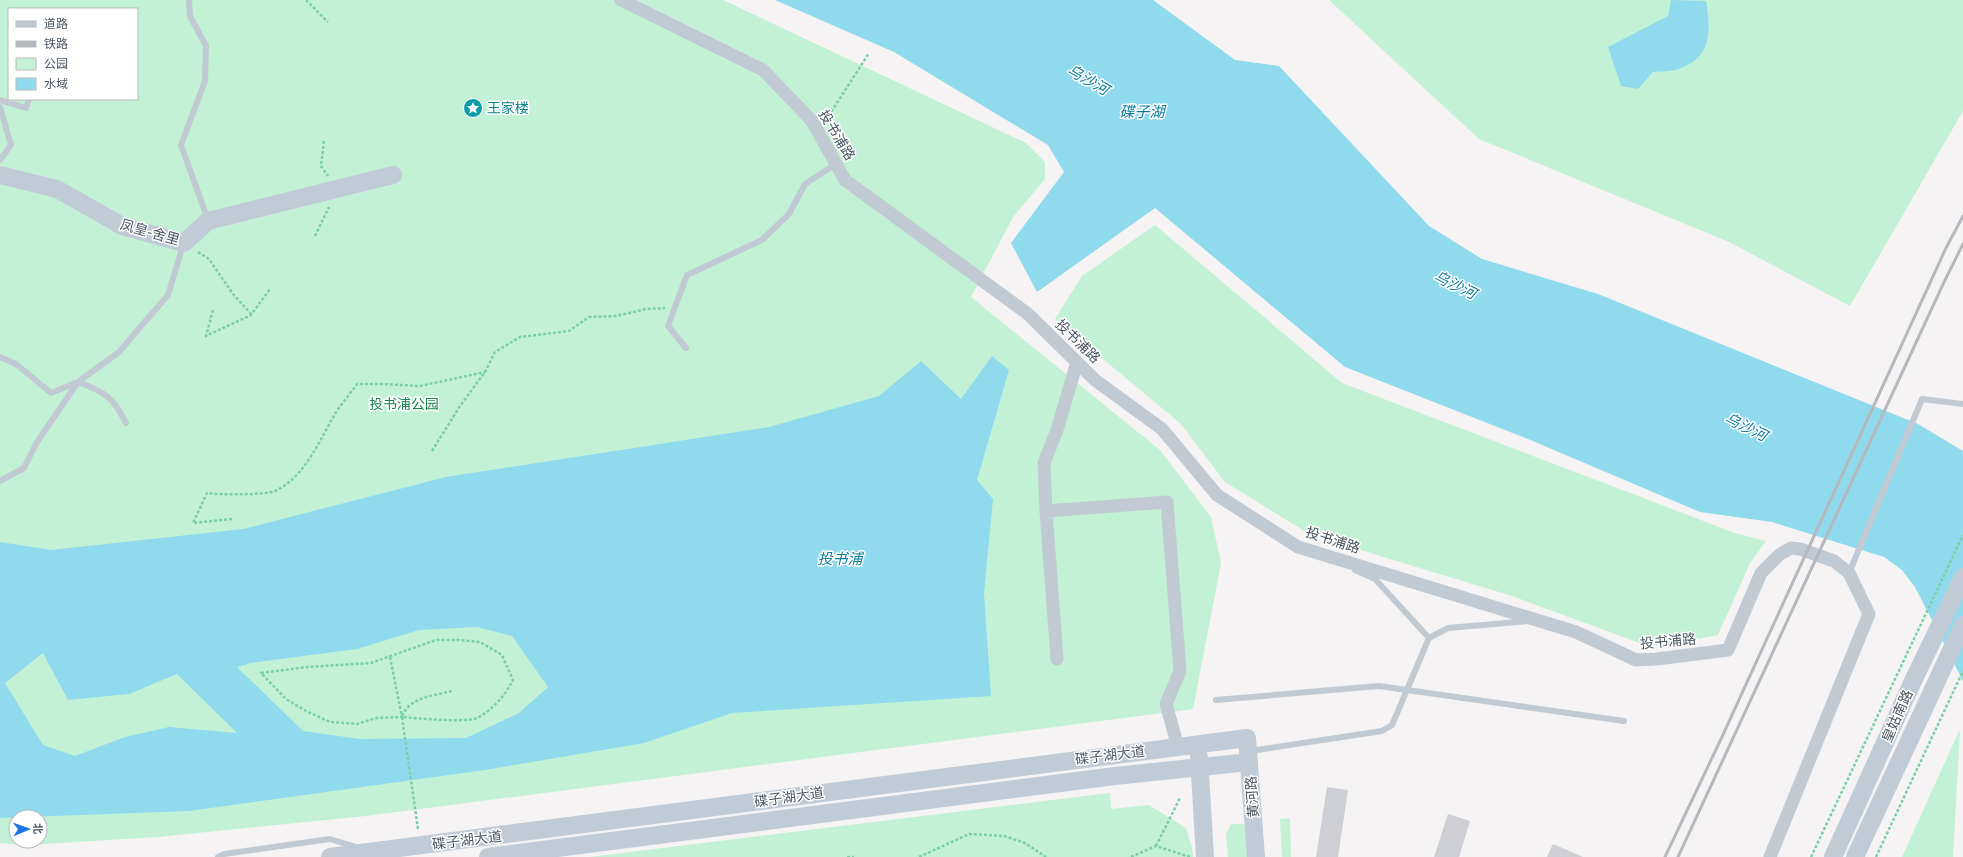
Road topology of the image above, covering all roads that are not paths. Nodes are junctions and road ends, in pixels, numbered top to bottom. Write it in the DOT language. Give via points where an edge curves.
graph roads {
  1 [pos="189,0"];
  2 [pos="621,0"];
  3 [pos="0,100"];
  4 [pos="30,100"];
  5 [pos="0,106"];
  6 [pos="0,160"];
  7 [pos="836,164"];
  8 [pos="0,175"];
  9 [pos="393,175"];
  10 [pos="208,221"];
  11 [pos="184,243"];
  12 [pos="686,348"];
  13 [pos="0,357"];
  14 [pos="1077,362"];
  15 [pos="78,382"];
  16 [pos="1963,404"];
  17 [pos="126,423"];
  18 [pos="0,481"];
  19 [pos="1046,511"];
  20 [pos="1298,547"];
  21 [pos="1848,573"];
  22 [pos="1963,577"];
  23 [pos="1538,620"];
  24 [pos="1963,625"];
  25 [pos="1430,638"];
  26 [pos="1057,659"];
  27 [pos="1407,690"];
  28 [pos="1216,700"];
  29 [pos="1624,721"];
  30 [pos="1198,744"];
  31 [pos="1178,746"];
  32 [pos="1248,750"];
  33 [pos="1200,768"];
  34 [pos="514,834"];
  35 [pos="371,852"];
  36 [pos="512,855"];
  37 [pos="218,857"];
  38 [pos="330,857"];
  39 [pos="488,857"];
  40 [pos="1205,857"];
  41 [pos="1256,857"];
  42 [pos="1770,857"];
  43 [pos="1833,857"];
  44 [pos="1855,857"];
  1 -- 10 [label="lane" via="190,16 206,46 205,81 181,145"];
  2 -- 7 [label="street, 投书浦路" via="763,70 812,121"];
  3 -- 4 [label="lane" via="26,108"];
  5 -- 6 [label="lane" via="11,145"];
  7 -- 12 [label="lane" via="805,184 789,214 762,240 687,275 668,326"];
  7 -- 14 [label="street, 投书浦路" via="845,180 1028,314"];
  8 -- 11 [label="main road, 凤皇-舍里" via="57,189 122,226"];
  9 -- 10 [label="main road, 凤皇-舍里"];
  10 -- 11 [label="main road, 凤皇-舍里"];
  11 -- 15 [label="lane" via="168,295 119,352"];
  13 -- 15 [label="lane" via="16,364 50,393"];
  14 -- 19 [label="street" via="1058,430 1044,463"];
  14 -- 20 [label="street, 投书浦路" via="1095,380 1162,429 1217,495"];
  15 -- 17 [label="lane" via="98,389 116,404"];
  15 -- 18 [label="lane" via="37,442 24,468"];
  16 -- 21 [label="lane" via="1922,399"];
  19 -- 26 [label="street"];
  19 -- 31 [label="street" via="1167,502 1180,671 1166,704"];
  20 -- 23 [label="street, 投书浦路"];
  20 -- 25 [label="lane" via="1375,579"];
  21 -- 23 [label="street, 投书浦路" via="1834,561 1791,548 1761,573 1728,650 1657,660 1636,660 1576,632"];
  21 -- 42 [label="street, 投书浦路" via="1869,614"];
  22 -- 43 [label="main road, 皇姑南路"];
  23 -- 25 [label="lane" via="1448,628"];
  24 -- 44 [label="main road, 皇姑南路"];
  25 -- 27 [label="lane"];
  27 -- 28 [label="lane" via="1379,686"];
  27 -- 29 [label="lane"];
  27 -- 32 [label="lane" via="1392,725 1382,731"];
  30 -- 31 [label="main road, 碟子湖大道"];
  30 -- 32 [label="main road, 碟子湖大道"];
  30 -- 33 [label="main road"];
  31 -- 34 [label="main road, 碟子湖大道"];
  32 -- 33 [label="main road, 碟子湖大道"];
  32 -- 41 [label="main road, 黄河路"];
  33 -- 36 [label="main road, 碟子湖大道" via="1115,776"];
  33 -- 40 [label="main road"];
  34 -- 35 [label="main road, 碟子湖大道"];
  34 -- 36 [label="main road"];
  35 -- 37 [label="lane" via="330,839 224,854"];
  35 -- 38 [label="main road, 碟子湖大道"];
  36 -- 39 [label="main road, 碟子湖大道"];
}
